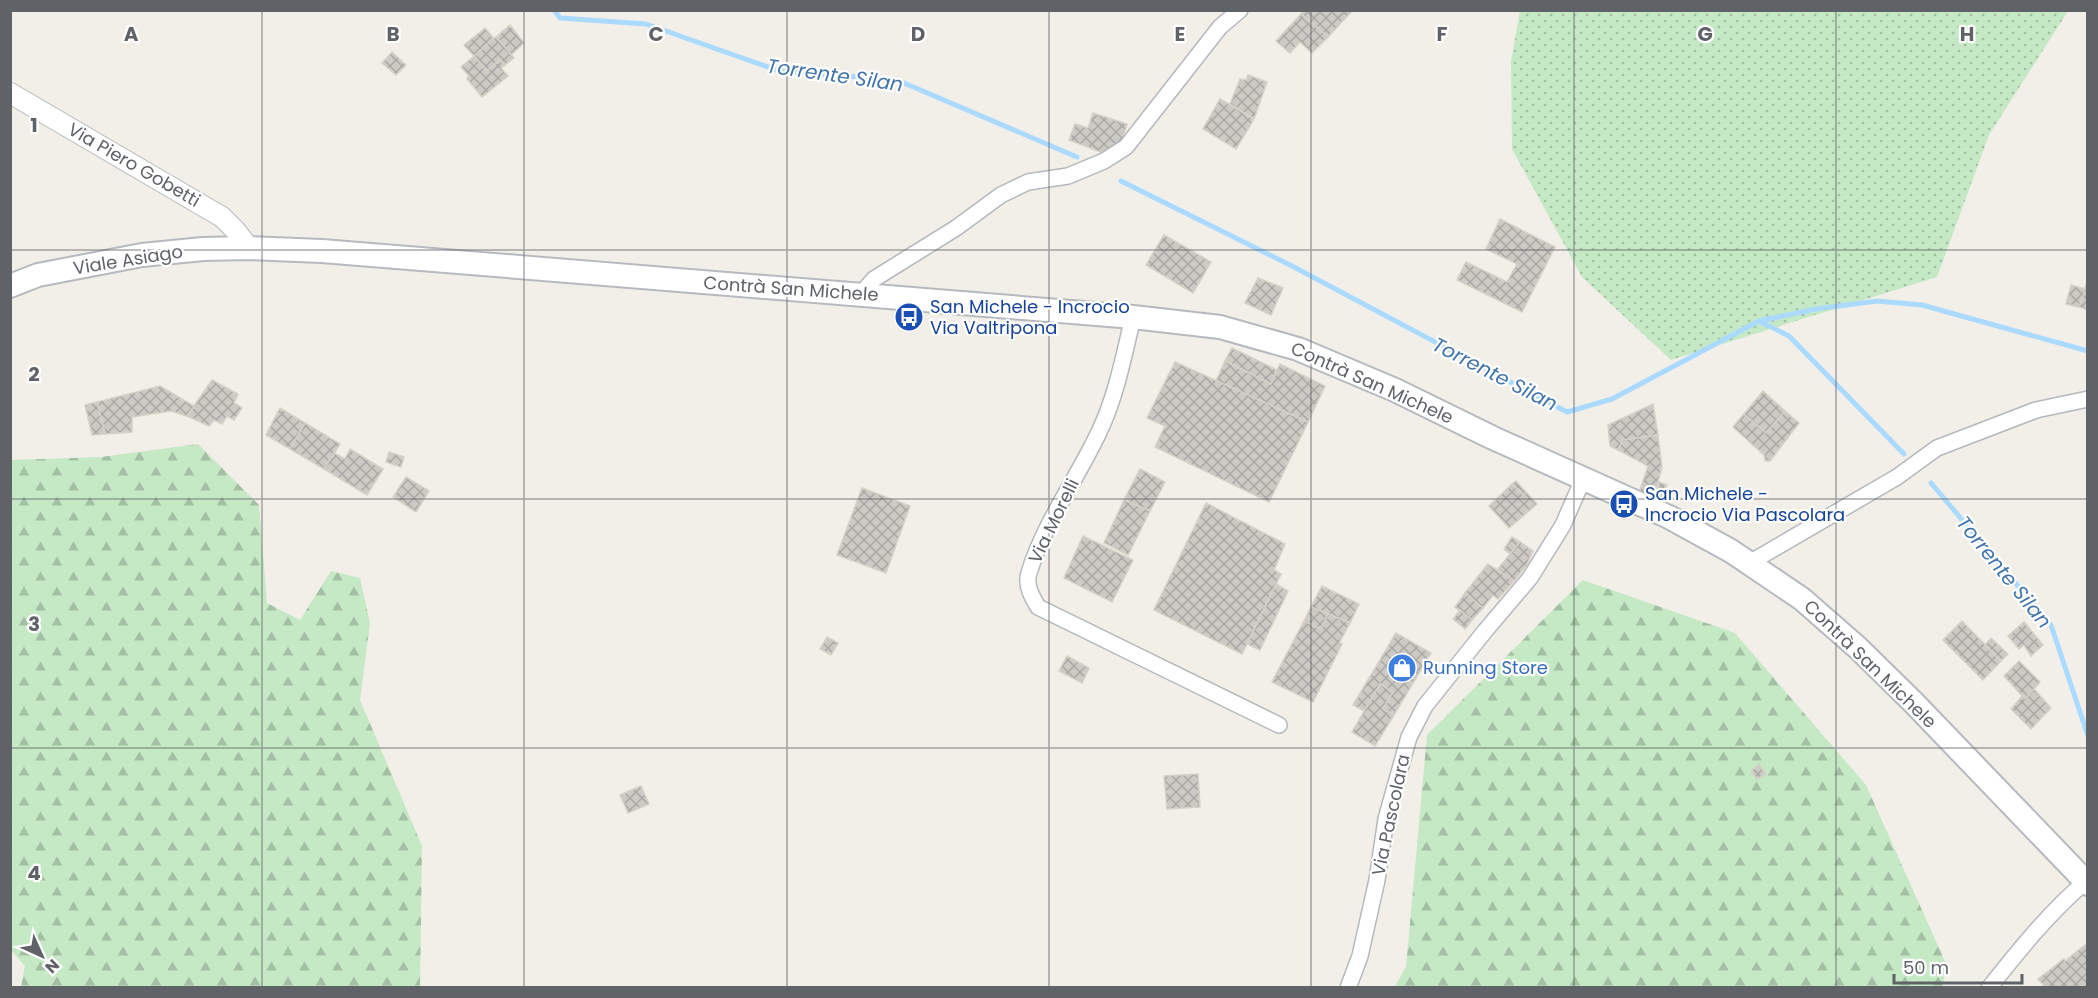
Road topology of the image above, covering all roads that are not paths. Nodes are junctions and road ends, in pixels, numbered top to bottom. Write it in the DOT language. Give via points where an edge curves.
graph roads {
  1 [pos="1240,10"];
  2 [pos="10,93"];
  3 [pos="249,248"];
  4 [pos="10,286"];
  5 [pos="861,294"];
  6 [pos="1133,317"];
  7 [pos="2088,399"];
  8 [pos="1583,479"];
  9 [pos="1751,562"];
  10 [pos="1279,725"];
  11 [pos="2086,883"];
  12 [pos="1348,987"];
  13 [pos="1989,987"];
  1 -- 5 [label="street" via="1220,27 1126,147 1068,176 1028,182 1001,195 874,279"];
  2 -- 3 [label="street, Via Piero Gobetti" via="222,217"];
  3 -- 4 [label="main road, Viale Asiago" via="142,255 38,275"];
  3 -- 5 [label="main road, Contrà San Michele"];
  5 -- 6 [label="main road, Contrà San Michele"];
  6 -- 8 [label="main road, Contrà San Michele" via="1220,327 1298,349"];
  6 -- 10 [label="street, Via Morelli" via="1100,431 1041,542 1028,576 1029,593 1038,607"];
  7 -- 9 [label="street" via="2036,410 1937,448 1897,477"];
  8 -- 9 [label="main road, Contrà San Michele" via="1669,517"];
  8 -- 12 [label="street, Via Pascolara" via="1563,525 1530,579 1425,706 1409,737 1386,819 1360,956"];
  9 -- 11 [label="main road, Contrà San Michele" via="1802,598 1858,648"];
  11 -- 13 [label="street" via="2064,900"];
}
